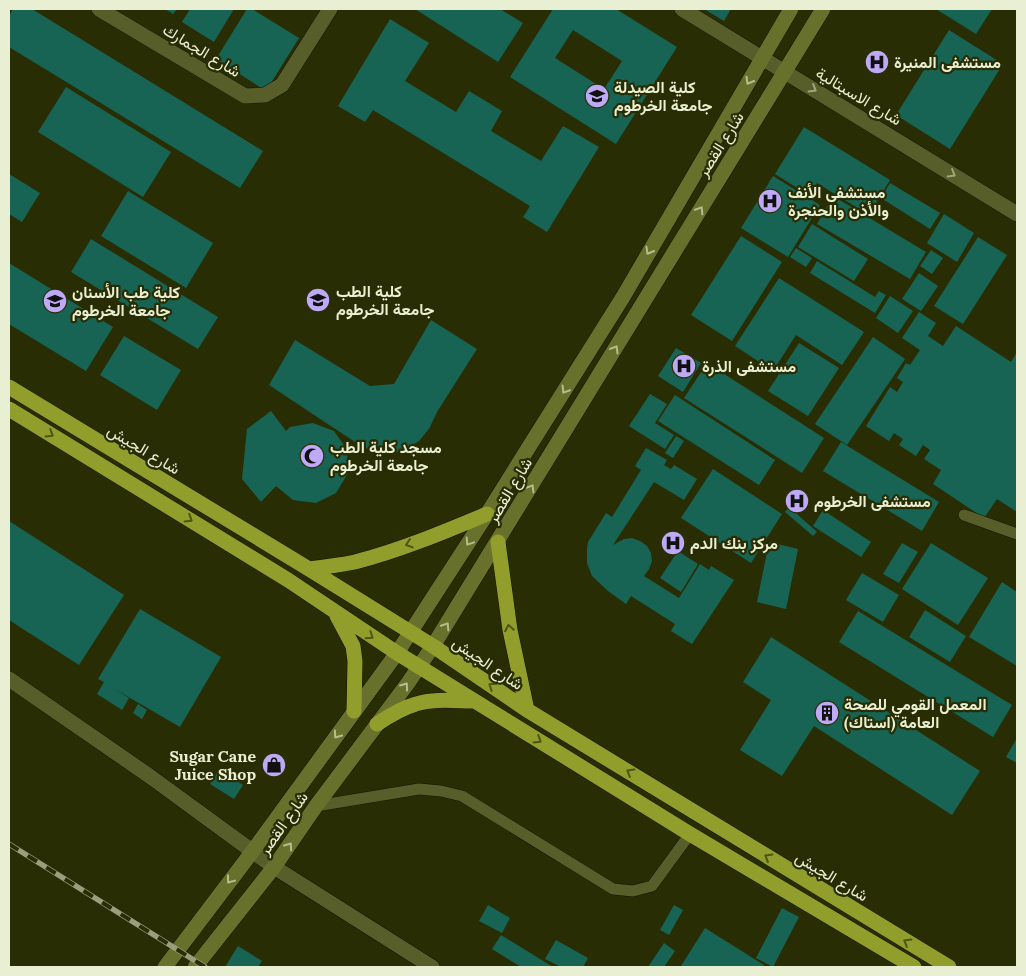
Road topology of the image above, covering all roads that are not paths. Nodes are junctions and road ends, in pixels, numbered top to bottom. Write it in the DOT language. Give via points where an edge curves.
graph roads {
  1 [pos="98,9"];
  2 [pos="330,9"];
  3 [pos="682,9"];
  4 [pos="792,9"];
  5 [pos="822,9"];
  6 [pos="763,58"];
  7 [pos="785,72"];
  8 [pos="1017,214"];
  9 [pos="9,387"];
  10 [pos="9,409"];
  11 [pos="487,514"];
  12 [pos="964,515"];
  13 [pos="1017,534"];
  14 [pos="498,542"];
  15 [pos="309,570"];
  16 [pos="333,611"];
  17 [pos="410,632"];
  18 [pos="433,646"];
  19 [pos="397,653"];
  20 [pos="419,667"];
  21 [pos="9,679"];
  22 [pos="475,701"];
  23 [pos="527,710"];
  24 [pos="354,712"];
  25 [pos="377,724"];
  26 [pos="316,806"];
  27 [pos="690,834"];
  28 [pos="252,852"];
  29 [pos="274,867"];
  30 [pos="874,922"];
  31 [pos="865,938"];
  32 [pos="164,967"];
  33 [pos="194,967"];
  34 [pos="432,967"];
  35 [pos="914,967"];
  36 [pos="949,967"];
  1 -- 2 [label="street, شارع الجمارك" via="245,96 265,95 282,85"];
  3 -- 6 [label="street, شارع الاسبتالية"];
  4 -- 6 [label="main road, شارع القصر"];
  5 -- 7 [label="main road, شارع القصر"];
  6 -- 7 [label="street, شارع الاسبتالية"];
  6 -- 11 [label="main road, شارع القصر, one-way" via="623,296"];
  7 -- 8 [label="street, شارع الاسبتالية, one-way"];
  14 -- 7 [label="main road, شارع القصر, one-way"];
  9 -- 15 [label="highway, شارع الجيش"];
  10 -- 16 [label="highway, one-way" via="280,575"];
  11 -- 15 [label="highway, one-way" via="372,557"];
  11 -- 17 [label="main road, شارع القصر, one-way"];
  12 -- 13 [label="lane"];
  18 -- 14 [label="main road, شارع القصر, one-way"];
  23 -- 14 [label="highway, one-way" via="510,630"];
  15 -- 17 [label="highway, شارع الجيش"];
  16 -- 19 [label="highway, one-way"];
  16 -- 24 [label="highway" via="352,646 355,661"];
  17 -- 18 [label="highway, شارع الجيش"];
  17 -- 19 [label="main road, شارع القصر"];
  18 -- 20 [label="main road, شارع القصر"];
  23 -- 18 [label="highway, شارع الجيش, one-way"];
  19 -- 20 [label="highway"];
  19 -- 24 [label="main road, شارع القصر"];
  20 -- 22 [label="highway"];
  25 -- 20 [label="main road, شارع القصر, one-way"];
  21 -- 28 [label="street" via="148,774"];
  22 -- 25 [label="highway" via="416,704"];
  22 -- 27 [label="highway, one-way"];
  30 -- 23 [label="highway, شارع الجيش, one-way"];
  24 -- 28 [label="main road, شارع القصر, one-way"];
  25 -- 26 [label="main road, شارع القصر"];
  26 -- 27 [label="lane" via="419,790 462,796 613,889 632,891 652,886"];
  29 -- 26 [label="main road, شارع القصر, one-way"];
  27 -- 31 [label="highway"];
  28 -- 29 [label="street"];
  28 -- 32 [label="main road, شارع القصر, one-way"];
  29 -- 33 [label="main road, شارع القصر"];
  29 -- 34 [label="street"];
  30 -- 31 [label="highway"];
  36 -- 30 [label="highway, شارع الجيش, one-way"];
  31 -- 35 [label="highway"];
}
